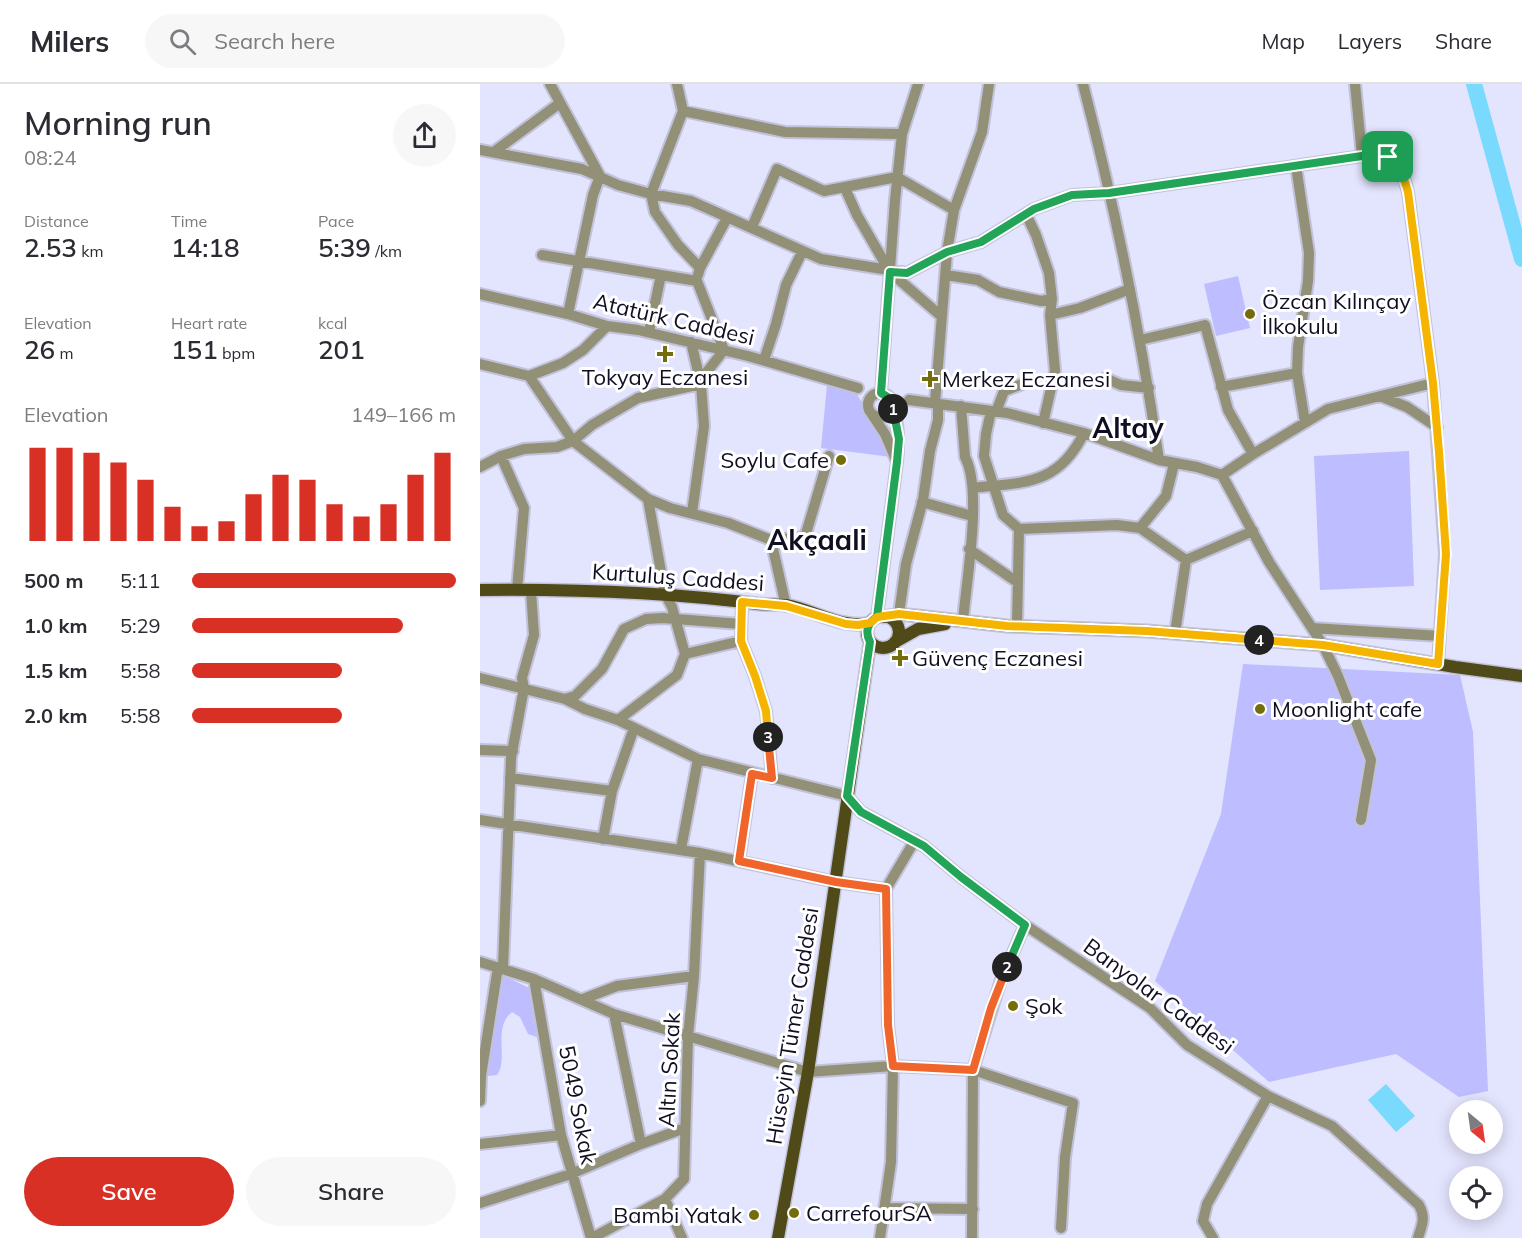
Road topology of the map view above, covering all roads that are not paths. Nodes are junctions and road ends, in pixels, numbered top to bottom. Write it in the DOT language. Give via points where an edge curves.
graph roads {
  1 [pos="550,84"];
  2 [pos="677,84"];
  3 [pos="918,84"];
  4 [pos="989,84"];
  5 [pos="1083,84"];
  6 [pos="1355,84"];
  7 [pos="560,103"];
  8 [pos="683,111"];
  9 [pos="902,134"];
  10 [pos="480,150"];
  11 [pos="495,151"];
  12 [pos="1362,156"];
  13 [pos="1296,166"];
  14 [pos="600,176"];
  15 [pos="897,177"];
  16 [pos="845,188"];
  17 [pos="1109,193"];
  18 [pos="651,194"];
  19 [pos="954,210"];
  20 [pos="1026,214"];
  21 [pos="727,218"];
  22 [pos="752,227"];
  23 [pos="802,252"];
  24 [pos="947,252"];
  25 [pos="542,255"];
  26 [pos="580,262"];
  27 [pos="699,268"];
  28 [pos="890,272"];
  29 [pos="661,275"];
  30 [pos="946,275"];
  31 [pos="697,281"];
  32 [pos="1130,289"];
  33 [pos="480,294"];
  34 [pos="1052,299"];
  35 [pos="568,314"];
  36 [pos="1050,315"];
  37 [pos="941,316"];
  38 [pos="608,326"];
  39 [pos="649,332"];
  40 [pos="1140,340"];
  41 [pos="692,342"];
  42 [pos="724,350"];
  43 [pos="764,360"];
  44 [pos="480,363"];
  45 [pos="1297,373"];
  46 [pos="529,376"];
  47 [pos="1105,378"];
  48 [pos="1030,381"];
  49 [pos="1433,383"];
  50 [pos="701,384"];
  51 [pos="1149,387"];
  52 [pos="1221,387"];
  53 [pos="858,388"];
  54 [pos="1380,396"];
  55 [pos="885,398"];
  56 [pos="936,403"];
  57 [pos="961,406"];
  58 [pos="869,409"];
  59 [pos="994,411"];
  60 [pos="1305,422"];
  61 [pos="1044,423"];
  62 [pos="1437,427"];
  63 [pos="1084,433"];
  64 [pos="573,441"];
  65 [pos="1253,454"];
  66 [pos="501,456"];
  67 [pos="829,456"];
  68 [pos="1159,460"];
  69 [pos="897,462"];
  70 [pos="1174,464"];
  71 [pos="480,467"];
  72 [pos="1222,475"];
  73 [pos="994,485"];
  74 [pos="973,488"];
  75 [pos="648,499"];
  76 [pos="922,502"];
  77 [pos="692,513"];
  78 [pos="972,516"];
  79 [pos="1140,528"];
  80 [pos="1019,529"];
  81 [pos="1253,531"];
  82 [pos="771,540"];
  83 [pos="969,549"];
  84 [pos="1185,560"];
  85 [pos="1017,582"];
  86 [pos="480,590"];
  87 [pos="517,590"];
  88 [pos="531,591"];
  89 [pos="665,594"];
  90 [pos="742,602"];
  91 [pos="786,606"];
  92 [pos="899,614"];
  93 [pos="676,619"];
  94 [pos="877,619"];
  95 [pos="963,621"];
  96 [pos="741,624"];
  97 [pos="1017,626"];
  98 [pos="1312,628"];
  99 [pos="1175,633"];
  100 [pos="1440,636"];
  101 [pos="741,641"];
  102 [pos="870,642"];
  103 [pos="889,645"];
  104 [pos="1323,645"];
  105 [pos="685,654"];
  106 [pos="1438,664"];
  107 [pos="1522,676"];
  108 [pos="865,677"];
  109 [pos="480,678"];
  110 [pos="524,688"];
  111 [pos="565,699"];
  112 [pos="618,720"];
  113 [pos="634,728"];
  114 [pos="480,750"];
  115 [pos="513,752"];
  116 [pos="698,759"];
  117 [pos="752,774"];
  118 [pos="510,778"];
  119 [pos="772,778"];
  120 [pos="612,791"];
  121 [pos="847,796"];
  122 [pos="480,820"];
  123 [pos="1361,820"];
  124 [pos="508,825"];
  125 [pos="603,839"];
  126 [pos="915,840"];
  127 [pos="681,849"];
  128 [pos="700,853"];
  129 [pos="739,861"];
  130 [pos="836,882"];
  131 [pos="886,889"];
  132 [pos="1025,925"];
  133 [pos="480,962"];
  134 [pos="500,968"];
  135 [pos="694,976"];
  136 [pos="534,979"];
  137 [pos="583,999"];
  138 [pos="614,1014"];
  139 [pos="688,1036"];
  140 [pos="893,1066"];
  141 [pos="973,1070"];
  142 [pos="808,1072"];
  143 [pos="1268,1096"];
  144 [pos="480,1101"];
  145 [pos="685,1128"];
  146 [pos="561,1135"];
  147 [pos="480,1144"];
  148 [pos="641,1144"];
  149 [pos="571,1174"];
  150 [pos="665,1199"];
  151 [pos="480,1203"];
  152 [pos="885,1208"];
  153 [pos="973,1209"];
  154 [pos="1061,1228"];
  155 [pos="591,1238"];
  156 [pos="682,1238"];
  157 [pos="778,1238"];
  158 [pos="880,1238"];
  159 [pos="972,1238"];
  160 [pos="1214,1238"];
  161 [pos="1418,1238"];
  1 -- 7 [label="street"];
  2 -- 8 [label="street"];
  3 -- 9 [label="street"];
  4 -- 19 [label="street" via="982,132"];
  5 -- 17 [label="street"];
  6 -- 12 [label="street"];
  7 -- 11 [label="street"];
  7 -- 14 [label="street"];
  8 -- 9 [label="street" via="785,132"];
  8 -- 18 [label="street"];
  9 -- 15 [label="street"];
  10 -- 11 [label="street"];
  11 -- 14 [label="street"];
  12 -- 13 [label="street"];
  12 -- 49 [label="street" via="1388,157 1404,177"];
  13 -- 17 [label="street"];
  13 -- 45 [label="street" via="1309,253"];
  14 -- 18 [label="street"];
  14 -- 26 [label="street"];
  15 -- 16 [label="street"];
  15 -- 19 [label="street"];
  15 -- 28 [label="street"];
  16 -- 22 [label="street" via="824,191 777,169"];
  16 -- 28 [label="street"];
  17 -- 20 [label="street" via="1072,195"];
  17 -- 32 [label="street"];
  18 -- 21 [label="street" via="691,201"];
  18 -- 27 [label="street" via="655,213"];
  19 -- 24 [label="street"];
  20 -- 24 [label="street" via="981,242"];
  20 -- 34 [label="street" via="1049,273"];
  21 -- 22 [label="street"];
  21 -- 27 [label="street"];
  22 -- 23 [label="street"];
  23 -- 28 [label="street"];
  23 -- 43 [label="street" via="786,285"];
  24 -- 28 [label="street" via="907,273"];
  24 -- 30 [label="street"];
  25 -- 26 [label="street"];
  26 -- 29 [label="street"];
  26 -- 35 [label="street"];
  27 -- 31 [label="street"];
  28 -- 37 [label="street"];
  28 -- 55 [label="street"];
  29 -- 31 [label="street"];
  29 -- 39 [label="street"];
  30 -- 34 [label="street" via="978,280 999,292 1041,301"];
  30 -- 37 [label="street"];
  31 -- 42 [label="street"];
  32 -- 36 [label="street"];
  32 -- 40 [label="street"];
  33 -- 35 [label="street, Atatürk Caddesi"];
  34 -- 36 [label="street"];
  35 -- 38 [label="street, Atatürk Caddesi"];
  36 -- 61 [label="street" via="1055,371"];
  37 -- 56 [label="street"];
  38 -- 39 [label="street, Atatürk Caddesi"];
  38 -- 46 [label="street" via="583,350"];
  39 -- 41 [label="street, Atatürk Caddesi"];
  40 -- 51 [label="street"];
  40 -- 52 [label="street" via="1205,326"];
  41 -- 42 [label="street, Atatürk Caddesi"];
  41 -- 50 [label="street"];
  42 -- 43 [label="street, Atatürk Caddesi"];
  42 -- 50 [label="street"];
  43 -- 53 [label="street, Atatürk Caddesi"];
  44 -- 46 [label="street"];
  45 -- 52 [label="street"];
  45 -- 60 [label="street"];
  46 -- 64 [label="street"];
  47 -- 51 [label="street" via="1121,385"];
  48 -- 59 [label="street" via="1004,391"];
  49 -- 54 [label="street"];
  49 -- 62 [label="street"];
  50 -- 64 [label="street" via="638,398"];
  50 -- 77 [label="street" via="704,426"];
  51 -- 68 [label="street"];
  52 -- 65 [label="street" via="1228,410"];
  53 -- 55 [label="street, Atatürk Caddesi"];
  53 -- 58 [label="street"];
  54 -- 60 [label="street" via="1328,410"];
  54 -- 62 [label="street" via="1407,407"];
  55 -- 56 [label="street"];
  55 -- 58 [label="street" via="871,398"];
  55 -- 58 [label="street" via="891,411 885,416 878,417"];
  55 -- 69 [label="street" via="896,416"];
  56 -- 57 [label="street"];
  56 -- 76 [label="street" via="938,420"];
  57 -- 59 [label="street"];
  57 -- 74 [label="street" via="965,457"];
  58 -- 69 [label="street"];
  59 -- 61 [label="street"];
  59 -- 73 [label="street" via="984,456"];
  60 -- 65 [label="street"];
  61 -- 63 [label="street"];
  62 -- 100 [label="street" via="1446,554"];
  63 -- 68 [label="street"];
  63 -- 73 [label="street" via="1073,454 1050,474"];
  64 -- 66 [label="street"];
  64 -- 75 [label="street"];
  65 -- 72 [label="street"];
  66 -- 71 [label="street"];
  66 -- 87 [label="street" via="524,508"];
  67 -- 82 [label="street" via="805,537"];
  68 -- 70 [label="street"];
  69 -- 94 [label="street"];
  70 -- 72 [label="street"];
  70 -- 79 [label="street" via="1166,496"];
  72 -- 81 [label="street"];
  73 -- 74 [label="street"];
  73 -- 80 [label="street" via="1003,515"];
  74 -- 78 [label="street"];
  75 -- 77 [label="street"];
  75 -- 89 [label="street"];
  76 -- 78 [label="street"];
  76 -- 92 [label="street" via="906,564"];
  77 -- 82 [label="street"];
  78 -- 83 [label="street"];
  79 -- 80 [label="street" via="1116,525"];
  79 -- 84 [label="street"];
  80 -- 85 [label="street"];
  81 -- 84 [label="street"];
  81 -- 98 [label="street"];
  82 -- 91 [label="street"];
  83 -- 85 [label="street"];
  83 -- 95 [label="street"];
  84 -- 99 [label="street"];
  85 -- 97 [label="street"];
  86 -- 87 [label="main road, Kurtuluş Caddesi"];
  87 -- 88 [label="main road, Kurtuluş Caddesi"];
  88 -- 89 [label="main road, Kurtuluş Caddesi"];
  88 -- 110 [label="street" via="534,635 522,678"];
  89 -- 90 [label="main road, Kurtuluş Caddesi"];
  89 -- 93 [label="street"];
  90 -- 91 [label="main road, Kurtuluş Caddesi"];
  90 -- 96 [label="street"];
  91 -- 94 [label="main road, Kurtuluş Caddesi" via="846,624"];
  92 -- 94 [label="main road, Kurtuluş Caddesi"];
  92 -- 95 [label="main road, Kurtuluş Caddesi"];
  93 -- 96 [label="street"];
  93 -- 105 [label="street"];
  93 -- 111 [label="street" via="646,619 624,629 602,669 575,696"];
  94 -- 102 [label="main road" via="867,632"];
  94 -- 103 [label="main road" via="892,620 898,628 897,639"];
  95 -- 97 [label="main road"];
  95 -- 103 [label="main road" via="918,629"];
  96 -- 101 [label="street"];
  97 -- 99 [label="main road"];
  98 -- 100 [label="street"];
  98 -- 104 [label="street"];
  99 -- 104 [label="main road"];
  100 -- 106 [label="street"];
  101 -- 105 [label="street"];
  101 -- 119 [label="street" via="766,711"];
  102 -- 103 [label="main road"];
  102 -- 108 [label="main road, Hüseyin Tümer Caddesi"];
  103 -- 108 [label="main road"];
  104 -- 106 [label="main road"];
  104 -- 123 [label="street" via="1371,760"];
  105 -- 112 [label="street" via="677,675"];
  106 -- 107 [label="main road"];
  108 -- 121 [label="main road, Hüseyin Tümer Caddesi"];
  109 -- 110 [label="street"];
  110 -- 111 [label="street"];
  110 -- 115 [label="street"];
  111 -- 112 [label="street"];
  112 -- 113 [label="street"];
  113 -- 116 [label="street"];
  113 -- 120 [label="street"];
  114 -- 115 [label="street"];
  115 -- 118 [label="street"];
  116 -- 117 [label="street"];
  116 -- 127 [label="street"];
  117 -- 119 [label="street"];
  117 -- 129 [label="street"];
  118 -- 120 [label="street"];
  118 -- 124 [label="street"];
  119 -- 121 [label="street"];
  120 -- 125 [label="street"];
  121 -- 126 [label="street, Banyolar Caddesi" via="861,812"];
  121 -- 130 [label="main road, Hüseyin Tümer Caddesi"];
  122 -- 124 [label="street"];
  124 -- 125 [label="street"];
  124 -- 134 [label="street"];
  125 -- 127 [label="street"];
  126 -- 131 [label="street"];
  126 -- 132 [label="street, Banyolar Caddesi"];
  127 -- 128 [label="street"];
  128 -- 129 [label="street"];
  128 -- 135 [label="street, Altın Sokak"];
  129 -- 130 [label="street"];
  130 -- 131 [label="street"];
  130 -- 142 [label="main road, Hüseyin Tümer Caddesi"];
  131 -- 140 [label="street" via="888,1025"];
  132 -- 141 [label="street" via="994,998"];
  132 -- 143 [label="street, Banyolar Caddesi" via="1150,1008 1187,1045"];
  133 -- 134 [label="street"];
  134 -- 136 [label="street"];
  134 -- 144 [label="street"];
  135 -- 137 [label="street" via="616,986"];
  135 -- 139 [label="street, Altın Sokak"];
  136 -- 137 [label="street"];
  136 -- 146 [label="street, 5049 Sokak"];
  137 -- 138 [label="street"];
  138 -- 139 [label="street"];
  138 -- 148 [label="street"];
  139 -- 142 [label="street"];
  139 -- 145 [label="street, Altın Sokak"];
  140 -- 141 [label="street"];
  140 -- 142 [label="street"];
  140 -- 152 [label="street" via="891,1162"];
  141 -- 153 [label="street"];
  141 -- 154 [label="street" via="1073,1103"];
  142 -- 157 [label="main road, Hüseyin Tümer Caddesi"];
  143 -- 160 [label="street" via="1207,1204 1203,1221"];
  143 -- 161 [label="street, Banyolar Caddesi" via="1332,1126 1419,1205 1424,1222"];
  145 -- 148 [label="street"];
  145 -- 150 [label="street, Altın Sokak" via="684,1179"];
  146 -- 147 [label="street"];
  146 -- 149 [label="street, 5049 Sokak"];
  148 -- 149 [label="street"];
  149 -- 151 [label="street"];
  149 -- 155 [label="street, 5049 Sokak"];
  150 -- 155 [label="street, Altın Sokak"];
  150 -- 156 [label="street"];
  152 -- 153 [label="street"];
  152 -- 158 [label="street"];
  153 -- 159 [label="street"];
}
